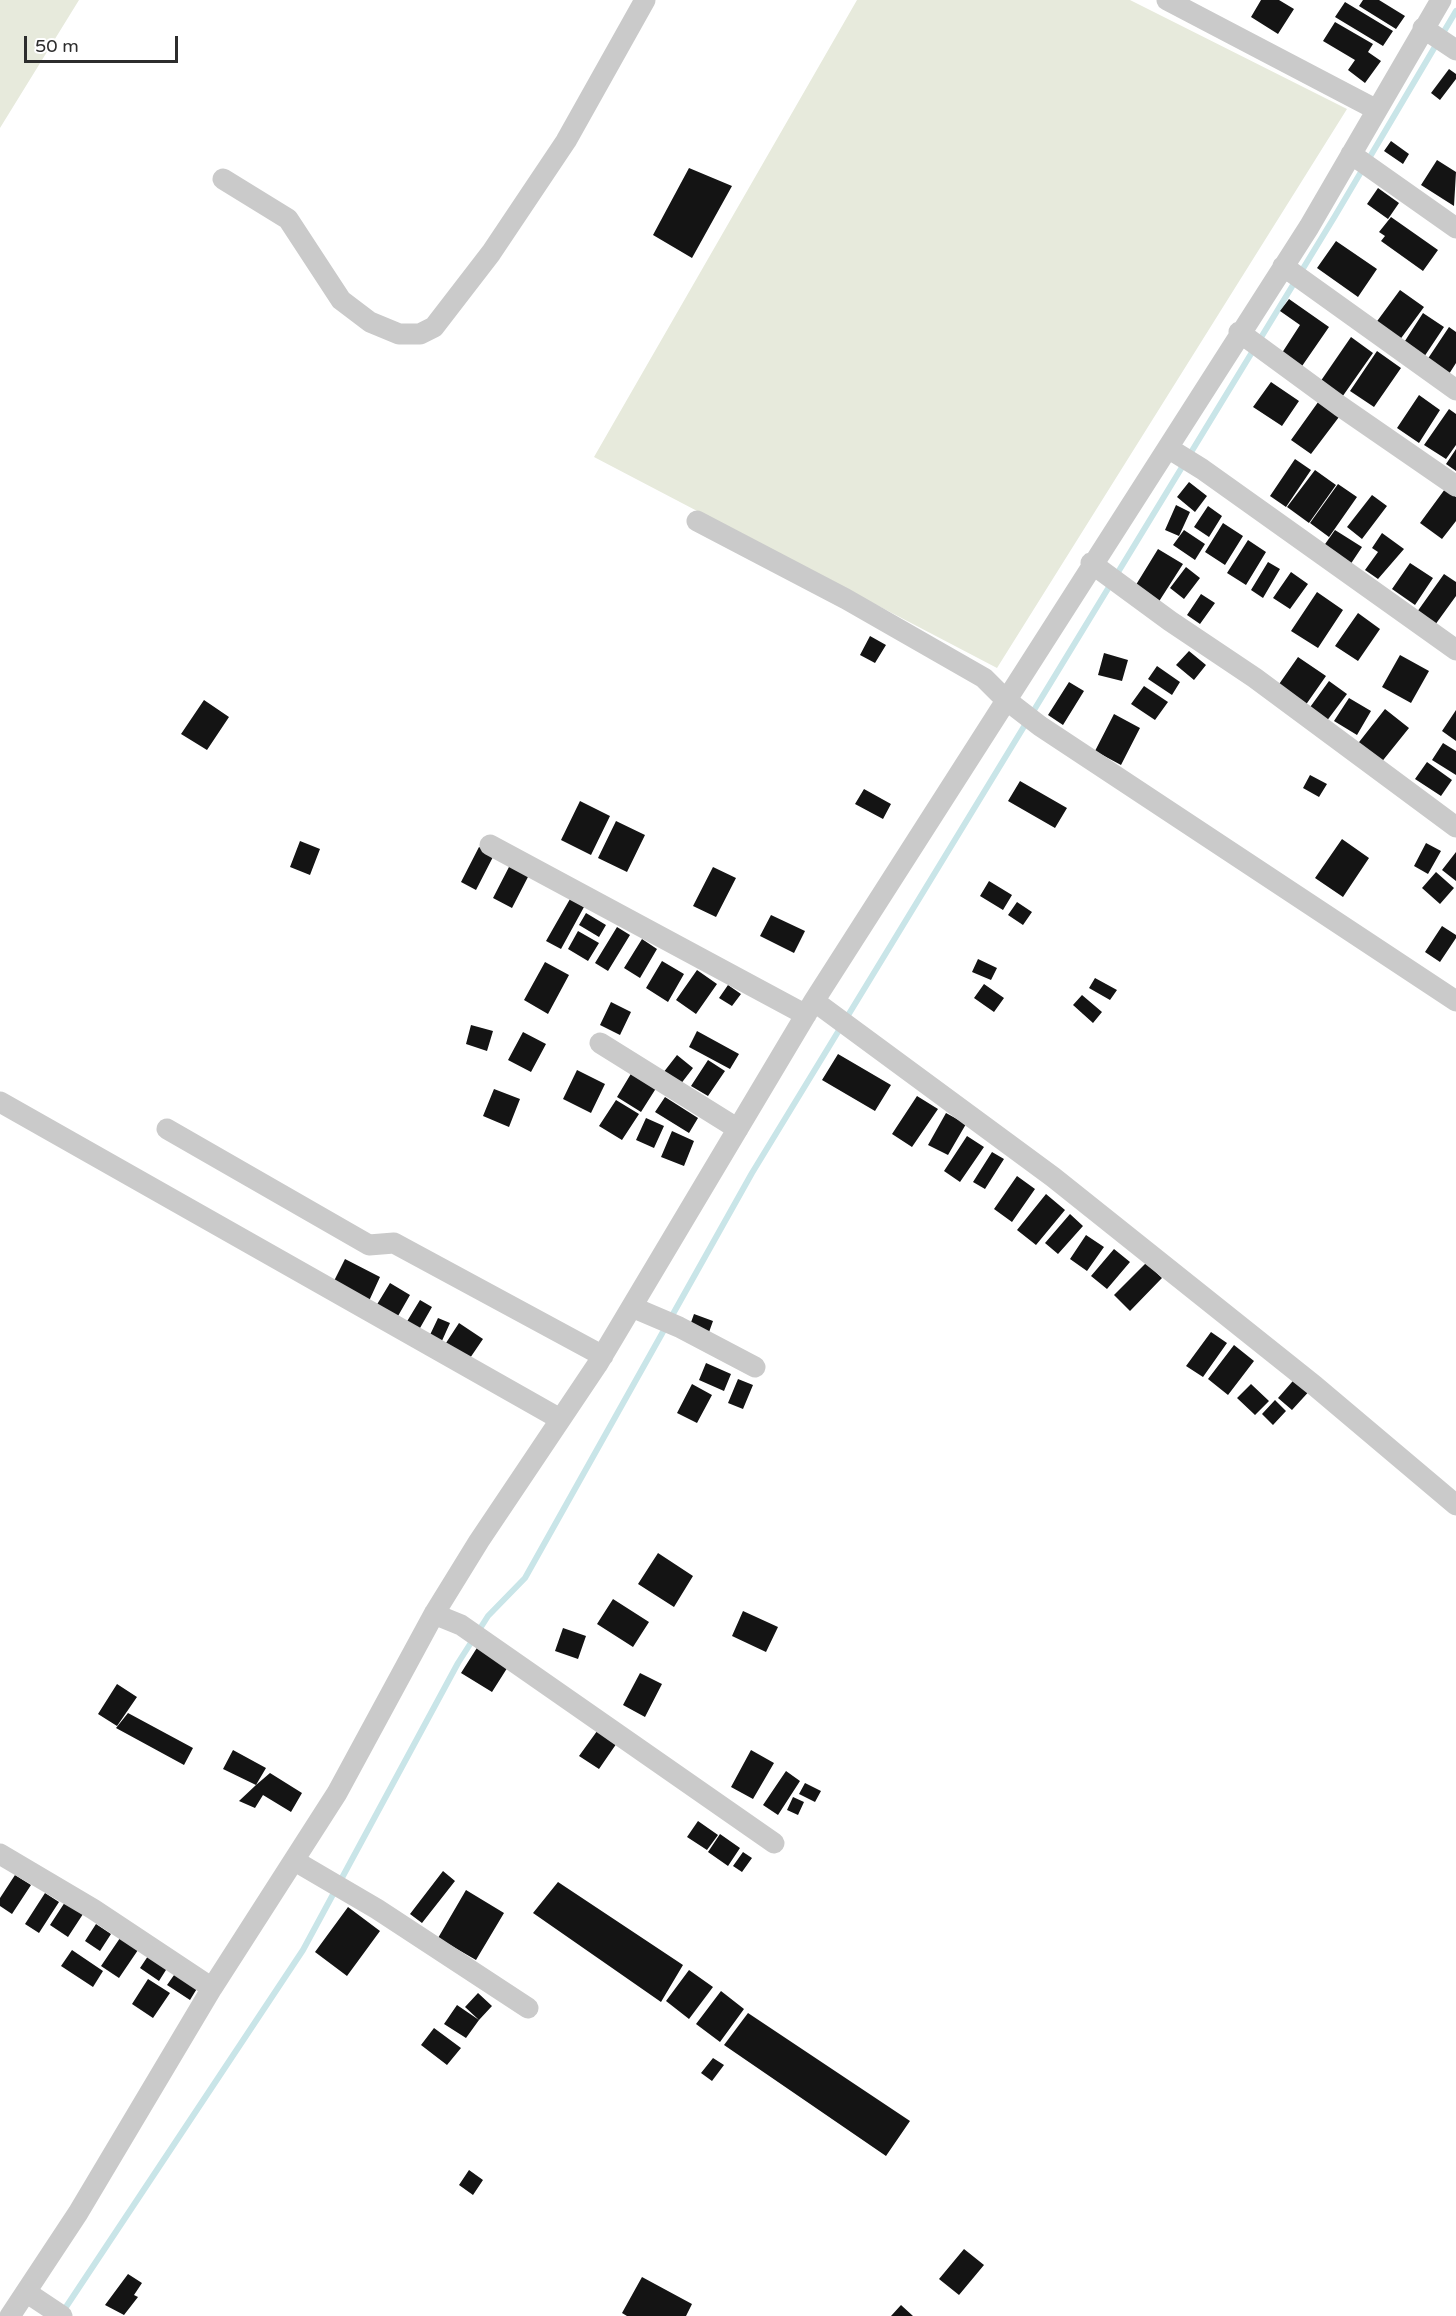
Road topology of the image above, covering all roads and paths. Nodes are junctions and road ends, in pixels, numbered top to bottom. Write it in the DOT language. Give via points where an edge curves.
graph roads {
  1 [pos="645,0"];
  2 [pos="1167,0"];
  3 [pos="1441,0"];
  4 [pos="1426,30"];
  5 [pos="1456,50"];
  6 [pos="1377,110"];
  7 [pos="1353,156"];
  8 [pos="223,179"];
  9 [pos="1456,228"];
  10 [pos="1292,271"];
  11 [pos="1243,335"];
  12 [pos="1456,390"];
  13 [pos="1171,450"];
  14 [pos="1456,486"];
  15 [pos="697,521"];
  16 [pos="1098,568"];
  17 [pos="1456,650"];
  18 [pos="1011,703"];
  19 [pos="1456,827"];
  20 [pos="490,845"];
  21 [pos="1456,1001"];
  22 [pos="810,1008"];
  23 [pos="600,1043"];
  24 [pos="0,1102"];
  25 [pos="166,1129"];
  26 [pos="738,1129"];
  27 [pos="632,1307"];
  28 [pos="603,1356"];
  29 [pos="754,1367"];
  30 [pos="560,1419"];
  31 [pos="1456,1505"];
  32 [pos="434,1614"];
  33 [pos="774,1843"];
  34 [pos="0,1854"];
  35 [pos="295,1861"];
  36 [pos="212,1988"];
  37 [pos="528,2008"];
  38 [pos="26,2292"];
  39 [pos="56,2312"];
  40 [pos="10,2316"];
  1 -- 8 [label="street" via="566,141 491,253 434,327 420,334 399,334 370,322 341,300 288,219"];
  2 -- 6 [label="street"];
  3 -- 4 [label="street"];
  4 -- 5 [label="street"];
  4 -- 6 [label="street"];
  6 -- 7 [label="street"];
  7 -- 9 [label="street"];
  7 -- 10 [label="street"];
  10 -- 11 [label="street"];
  10 -- 12 [label="street"];
  11 -- 13 [label="street"];
  11 -- 14 [label="street"];
  13 -- 16 [label="street"];
  13 -- 17 [label="street"];
  15 -- 18 [label="street" via="846,599 984,678"];
  16 -- 18 [label="street"];
  16 -- 19 [label="street"];
  18 -- 21 [label="street"];
  18 -- 22 [label="street"];
  20 -- 22 [label="street"];
  22 -- 26 [label="street"];
  22 -- 31 [label="street" via="832,1014 1053,1177 1308,1380"];
  23 -- 26 [label="street"];
  24 -- 30 [label="street"];
  25 -- 28 [label="street" via="369,1245 394,1243"];
  26 -- 27 [label="street"];
  27 -- 28 [label="street"];
  27 -- 29 [label="street"];
  28 -- 30 [label="street"];
  30 -- 32 [label="street"];
  32 -- 33 [label="street" via="484,1640"];
  32 -- 35 [label="street" via="337,1793"];
  34 -- 36 [label="street" via="93,1909"];
  35 -- 36 [label="street"];
  35 -- 37 [label="street"];
  36 -- 38 [label="street" via="78,2213"];
  38 -- 39 [label="street"];
  38 -- 40 [label="street"];
}
